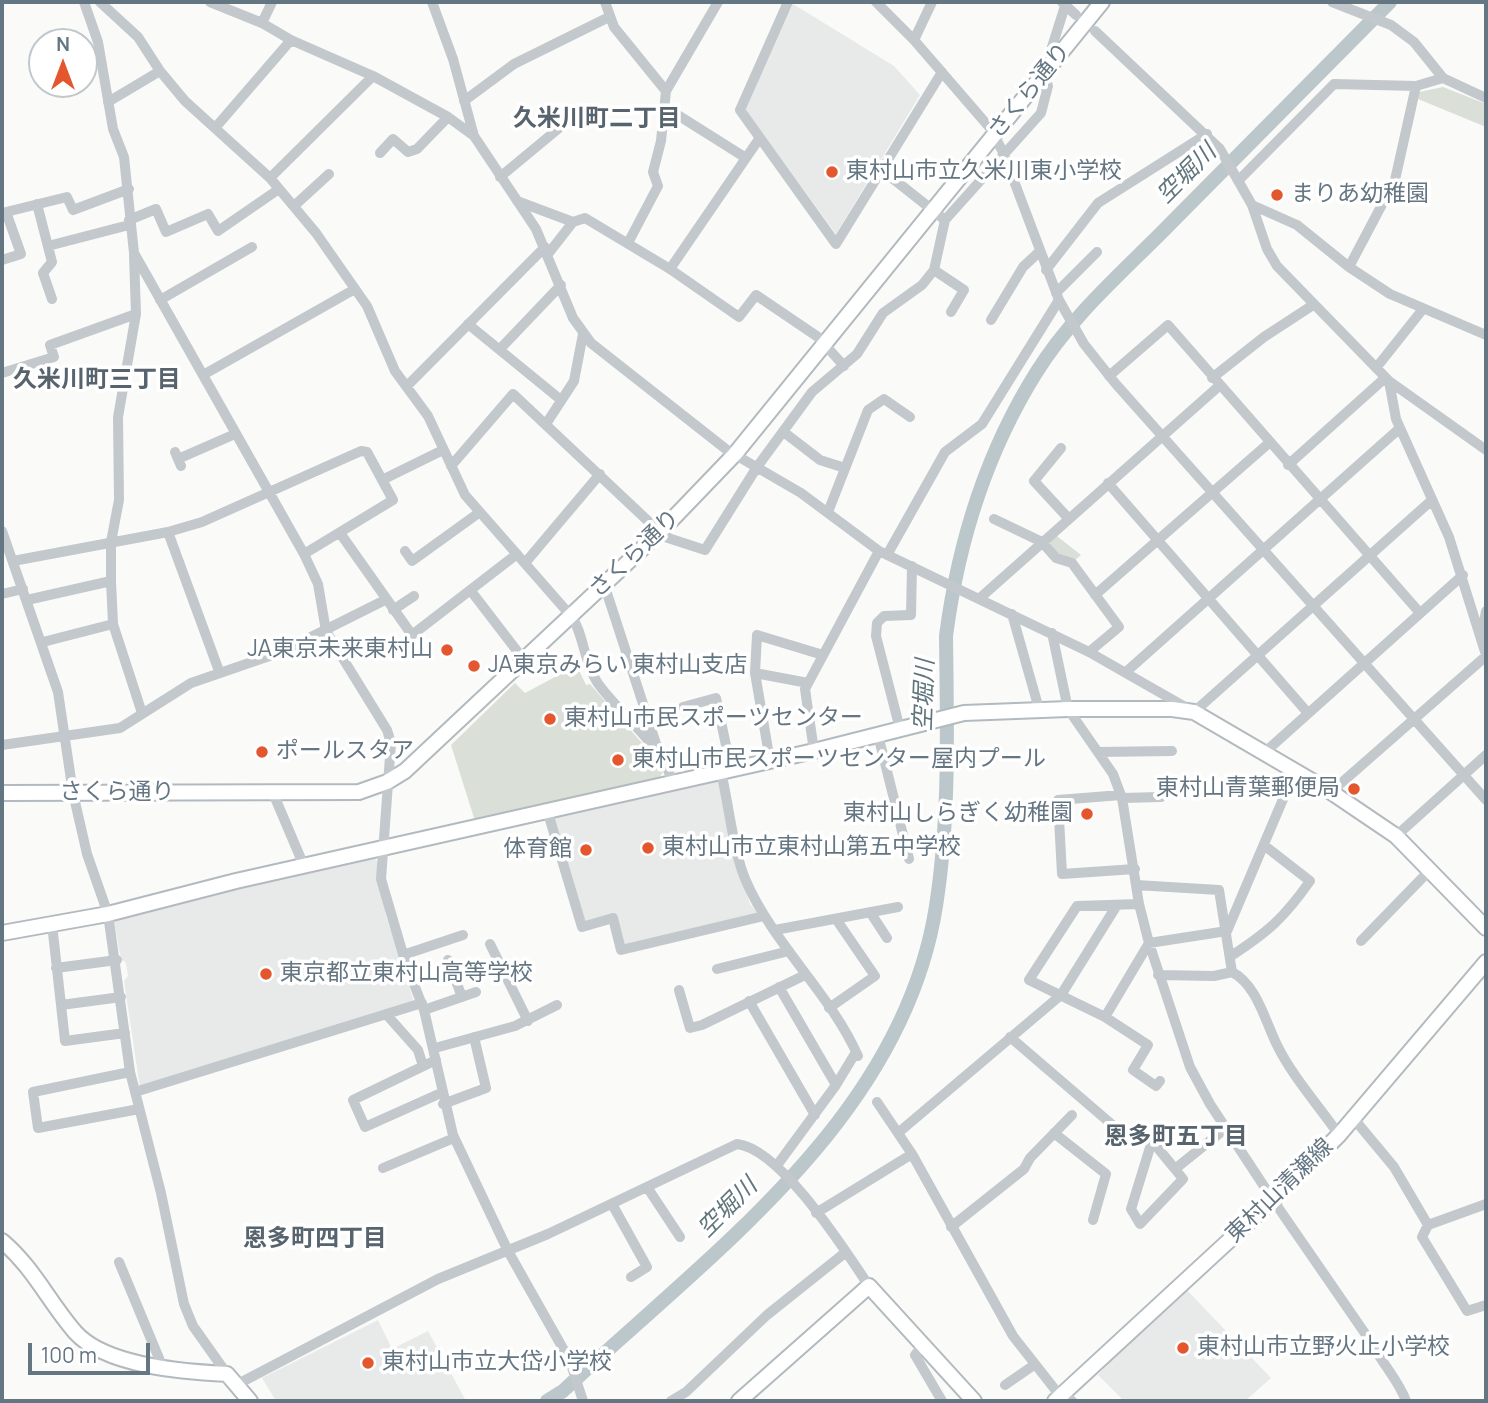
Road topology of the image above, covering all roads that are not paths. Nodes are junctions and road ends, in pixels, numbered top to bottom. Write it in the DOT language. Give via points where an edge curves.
graph roads {
  1 [pos="84,2"];
  2 [pos="100,2"];
  3 [pos="210,2"];
  4 [pos="272,2"];
  5 [pos="432,2"];
  6 [pos="604,2"];
  7 [pos="718,2"];
  8 [pos="787,2"];
  9 [pos="876,2"];
  10 [pos="932,2"];
  11 [pos="1102,2"];
  12 [pos="1332,2"];
  13 [pos="1063,4"];
  14 [pos="1076,15"];
  15 [pos="609,17"];
  16 [pos="262,23"];
  17 [pos="1095,30"];
  18 [pos="290,40"];
  19 [pos="914,40"];
  20 [pos="1054,61"];
  21 [pos="160,71"];
  22 [pos="942,72"];
  23 [pos="1044,74"];
  24 [pos="373,76"];
  25 [pos="1443,78"];
  26 [pos="1416,86"];
  27 [pos="666,91"];
  28 [pos="1486,98"];
  29 [pos="108,102"];
  30 [pos="464,102"];
  31 [pos="665,107"];
  32 [pos="448,117"];
  33 [pos="570,119"];
  34 [pos="215,128"];
  35 [pos="1207,134"];
  36 [pos="994,135"];
  37 [pos="474,136"];
  38 [pos="759,139"];
  39 [pos="1003,152"];
  40 [pos="380,153"];
  41 [pos="746,158"];
  42 [pos="882,170"];
  43 [pos="328,174"];
  44 [pos="500,177"];
  45 [pos="270,178"];
  46 [pos="1239,179"];
  47 [pos="129,189"];
  48 [pos="279,189"];
  49 [pos="517,201"];
  50 [pos="37,204"];
  51 [pos="1252,205"];
  52 [pos="294,206"];
  53 [pos="932,211"];
  54 [pos="4,213"];
  55 [pos="945,220"];
  56 [pos="573,222"];
  57 [pos="129,223"];
  58 [pos="628,243"];
  59 [pos="48,246"];
  60 [pos="253,247"];
  61 [pos="547,251"];
  62 [pos="1097,251"];
  63 [pos="1039,252"];
  64 [pos="134,253"];
  65 [pos="2,260"];
  66 [pos="1349,267"];
  67 [pos="670,270"];
  68 [pos="934,270"];
  69 [pos="1046,270"];
  70 [pos="561,285"];
  71 [pos="355,289"];
  72 [pos="1057,297"];
  73 [pos="52,299"];
  74 [pos="160,300"];
  75 [pos="1313,305"];
  76 [pos="1423,309"];
  77 [pos="951,312"];
  78 [pos="135,314"];
  79 [pos="991,320"];
  80 [pos="468,324"];
  81 [pos="583,334"];
  82 [pos="1486,335"];
  83 [pos="824,343"];
  84 [pos="500,349"];
  85 [pos="844,366"];
  86 [pos="1376,368"];
  87 [pos="2,373"];
  88 [pos="203,375"];
  89 [pos="1109,376"];
  90 [pos="1387,380"];
  91 [pos="1215,382"];
  92 [pos="408,385"];
  93 [pos="561,400"];
  94 [pos="910,417"];
  95 [pos="546,424"];
  96 [pos="1400,428"];
  97 [pos="785,433"];
  98 [pos="235,434"];
  99 [pos="1162,436"];
  100 [pos="1269,443"];
  101 [pos="1061,448"];
  102 [pos="443,450"];
  103 [pos="1486,450"];
  104 [pos="735,454"];
  105 [pos="178,459"];
  106 [pos="1288,465"];
  107 [pos="451,466"];
  108 [pos="757,467"];
  109 [pos="845,468"];
  110 [pos="600,474"];
  111 [pos="382,480"];
  112 [pos="1108,484"];
  113 [pos="1213,492"];
  114 [pos="268,493"];
  115 [pos="1319,500"];
  116 [pos="1432,500"];
  117 [pos="480,512"];
  118 [pos="828,512"];
  119 [pos="994,519"];
  120 [pos="1069,519"];
  121 [pos="2,531"];
  122 [pos="168,532"];
  123 [pos="660,532"];
  124 [pos="340,533"];
  125 [pos="1158,541"];
  126 [pos="111,542"];
  127 [pos="1042,542"];
  128 [pos="1263,550"];
  129 [pos="405,551"];
  130 [pos="883,553"];
  131 [pos="304,554"];
  132 [pos="517,554"];
  133 [pos="1369,556"];
  134 [pos="13,561"];
  135 [pos="524,562"];
  136 [pos="912,566"];
  137 [pos="1464,575"];
  138 [pos="111,581"];
  139 [pos="604,584"];
  140 [pos="23,589"];
  141 [pos="471,591"];
  142 [pos="2,594"];
  143 [pos="1095,595"];
  144 [pos="414,596"];
  145 [pos="980,598"];
  146 [pos="1208,598"];
  147 [pos="27,600"];
  148 [pos="385,600"];
  149 [pos="1313,606"];
  150 [pos="393,610"];
  151 [pos="1486,611"];
  152 [pos="1419,613"];
  153 [pos="1012,614"];
  154 [pos="571,616"];
  155 [pos="113,624"];
  156 [pos="326,631"];
  157 [pos="1052,634"];
  158 [pos="1481,639"];
  159 [pos="43,642"];
  160 [pos="1089,652"];
  161 [pos="1486,654"];
  162 [pos="823,655"];
  163 [pos="1257,655"];
  164 [pos="524,660"];
  165 [pos="1363,663"];
  166 [pos="219,671"];
  167 [pos="1126,671"];
  168 [pos="755,673"];
  169 [pos="808,683"];
  170 [pos="683,707"];
  171 [pos="1038,709"];
  172 [pos="1068,709"];
  173 [pos="1194,712"];
  174 [pos="1307,712"];
  175 [pos="142,713"];
  176 [pos="1413,719"];
  177 [pos="900,729"];
  178 [pos="878,735"];
  179 [pos="66,737"];
  180 [pos="2,745"];
  181 [pos="814,751"];
  182 [pos="1098,751"];
  183 [pos="1172,751"];
  184 [pos="1264,753"];
  185 [pos="1486,755"];
  186 [pos="660,756"];
  187 [pos="770,761"];
  188 [pos="726,771"];
  189 [pos="1295,771"];
  190 [pos="1464,775"];
  191 [pos="387,782"];
  192 [pos="672,783"];
  193 [pos="1331,792"];
  194 [pos="2,793"];
  195 [pos="72,793"];
  196 [pos="273,793"];
  197 [pos="1121,797"];
  198 [pos="1161,797"];
  199 [pos="1486,800"];
  200 [pos="548,813"];
  201 [pos="1396,836"];
  202 [pos="1265,846"];
  203 [pos="381,850"];
  204 [pos="909,859"];
  205 [pos="304,866"];
  206 [pos="1135,869"];
  207 [pos="1428,872"];
  208 [pos="1136,885"];
  209 [pos="1139,904"];
  210 [pos="1117,905"];
  211 [pos="898,907"];
  212 [pos="870,912"];
  213 [pos="108,914"];
  214 [pos="764,916"];
  215 [pos="836,919"];
  216 [pos="52,924"];
  217 [pos="1486,928"];
  218 [pos="775,930"];
  219 [pos="1227,931"];
  220 [pos="2,933"];
  221 [pos="463,935"];
  222 [pos="887,939"];
  223 [pos="1361,941"];
  224 [pos="1149,943"];
  225 [pos="490,944"];
  226 [pos="789,951"];
  227 [pos="403,955"];
  228 [pos="1231,956"];
  229 [pos="117,960"];
  230 [pos="449,960"];
  231 [pos="1486,962"];
  232 [pos="56,968"];
  233 [pos="717,969"];
  234 [pos="1231,972"];
  235 [pos="805,975"];
  236 [pos="1158,975"];
  237 [pos="779,987"];
  238 [pos="679,990"];
  239 [pos="475,992"];
  240 [pos="1061,995"];
  241 [pos="121,997"];
  242 [pos="462,997"];
  243 [pos="749,1001"];
  244 [pos="557,1004"];
  245 [pos="61,1005"];
  246 [pos="423,1006"];
  247 [pos="829,1008"];
  248 [pos="386,1014"];
  249 [pos="1105,1017"];
  250 [pos="527,1021"];
  251 [pos="125,1033"];
  252 [pos="474,1037"];
  253 [pos="1010,1037"];
  254 [pos="435,1048"];
  255 [pos="436,1060"];
  256 [pos="423,1066"];
  257 [pos="130,1072"];
  258 [pos="1160,1081"];
  259 [pos="836,1085"];
  260 [pos="135,1092"];
  261 [pos="442,1098"];
  262 [pos="877,1102"];
  263 [pos="139,1109"];
  264 [pos="815,1115"];
  265 [pos="1072,1115"];
  266 [pos="1354,1119"];
  267 [pos="1116,1128"];
  268 [pos="1226,1128"];
  269 [pos="898,1133"];
  270 [pos="1054,1133"];
  271 [pos="1339,1135"];
  272 [pos="454,1138"];
  273 [pos="912,1154"];
  274 [pos="778,1165"];
  275 [pos="383,1168"];
  276 [pos="1175,1169"];
  277 [pos="647,1187"];
  278 [pos="1273,1200"];
  279 [pos="612,1204"];
  280 [pos="1486,1204"];
  281 [pos="816,1213"];
  282 [pos="1093,1220"];
  283 [pos="1428,1225"];
  284 [pos="951,1227"];
  285 [pos="680,1237"];
  286 [pos="2,1241"];
  287 [pos="508,1251"];
  288 [pos="845,1252"];
  289 [pos="119,1262"];
  290 [pos="631,1277"];
  291 [pos="869,1286"];
  292 [pos="1486,1305"];
  293 [pos="922,1346"];
  294 [pos="1034,1365"];
  295 [pos="163,1368"];
  296 [pos="231,1379"];
  297 [pos="1005,1385"];
  298 [pos="1064,1399"];
  299 [pos="582,1400"];
  300 [pos="250,1401"];
  301 [pos="671,1401"];
  302 [pos="739,1401"];
  303 [pos="942,1401"];
  304 [pos="974,1401"];
  305 [pos="1406,1401"];
  1 -- 29 [label="street" via="98,42"];
  2 -- 21 [label="street" via="138,37"];
  3 -- 16 [label="street"];
  4 -- 16 [label="street"];
  5 -- 30 [label="street"];
  6 -- 15 [label="street"];
  7 -- 27 [label="street"];
  8 -- 38 [label="street" via="740,110"];
  9 -- 19 [label="street"];
  10 -- 19 [label="street"];
  11 -- 20 [label="street, さくら通り"];
  12 -- 25 [label="street" via="1386,22 1414,42"];
  13 -- 14 [label="street"];
  13 -- 20 [label="street" via="1051,50"];
  15 -- 27 [label="street"];
  15 -- 30 [label="street" via="514,64"];
  16 -- 18 [label="street"];
  17 -- 35 [label="street"];
  18 -- 24 [label="street"];
  18 -- 34 [label="street"];
  19 -- 22 [label="street"];
  20 -- 23 [label="street, さくら通り"];
  21 -- 29 [label="street"];
  21 -- 34 [label="street"];
  22 -- 36 [label="street"];
  22 -- 42 [label="street"];
  23 -- 36 [label="street, さくら通り"];
  23 -- 39 [label="street" via="1048,86 1041,113"];
  24 -- 32 [label="street"];
  24 -- 45 [label="street"];
  25 -- 26 [label="street"];
  25 -- 28 [label="street"];
  26 -- 46 [label="street" via="1334,84"];
  26 -- 66 [label="street" via="1395,180"];
  27 -- 31 [label="street"];
  29 -- 47 [label="street"];
  30 -- 37 [label="street"];
  31 -- 41 [label="street"];
  31 -- 58 [label="street" via="653,172 657,186"];
  32 -- 37 [label="street"];
  32 -- 40 [label="street" via="417,149 408,152 393,139"];
  33 -- 44 [label="street"];
  34 -- 45 [label="street"];
  35 -- 46 [label="street"];
  35 -- 69 [label="street" via="1098,203"];
  36 -- 39 [label="street"];
  36 -- 53 [label="street, さくら通り"];
  37 -- 44 [label="street"];
  38 -- 41 [label="street"];
  38 -- 42 [label="street" via="836,244"];
  39 -- 55 [label="street"];
  39 -- 63 [label="street"];
  41 -- 67 [label="street"];
  42 -- 53 [label="street"];
  43 -- 52 [label="street"];
  44 -- 49 [label="street"];
  45 -- 48 [label="street"];
  46 -- 51 [label="street"];
  47 -- 50 [label="street" via="73,211 67,197"];
  47 -- 57 [label="street"];
  48 -- 52 [label="street"];
  48 -- 57 [label="street" via="218,231 208,214 166,232 156,209"];
  49 -- 56 [label="street"];
  49 -- 61 [label="street"];
  50 -- 54 [label="street"];
  50 -- 59 [label="street"];
  51 -- 66 [label="street" via="1297,225"];
  51 -- 75 [label="street" via="1270,258"];
  52 -- 71 [label="street"];
  53 -- 55 [label="street"];
  53 -- 83 [label="street, さくら通り"];
  54 -- 65 [label="street" via="21,254"];
  55 -- 68 [label="street"];
  56 -- 58 [label="street" via="585,218"];
  56 -- 61 [label="street"];
  57 -- 59 [label="street"];
  57 -- 64 [label="street"];
  58 -- 67 [label="street"];
  59 -- 73 [label="street" via="52,262 43,273"];
  60 -- 74 [label="street"];
  61 -- 70 [label="street"];
  61 -- 80 [label="street"];
  62 -- 72 [label="street"];
  63 -- 69 [label="street"];
  63 -- 79 [label="street" via="1023,267"];
  64 -- 74 [label="street"];
  64 -- 78 [label="street"];
  66 -- 76 [label="street"];
  67 -- 83 [label="street" via="738,317 756,295"];
  68 -- 77 [label="street" via="964,290"];
  68 -- 85 [label="street" via="922,285 883,313"];
  69 -- 72 [label="street"];
  70 -- 81 [label="street"];
  70 -- 84 [label="street"];
  71 -- 88 [label="street"];
  71 -- 92 [label="street" via="374,319 395,371"];
  72 -- 89 [label="street"];
  72 -- 130 [label="street" via="982,424 945,452"];
  74 -- 88 [label="street"];
  75 -- 86 [label="street"];
  75 -- 91 [label="street" via="1264,337"];
  76 -- 82 [label="street"];
  76 -- 86 [label="street"];
  78 -- 87 [label="street" via="50,345 54,357"];
  78 -- 126 [label="street" via="118,417 119,500"];
  80 -- 84 [label="street"];
  80 -- 92 [label="street"];
  81 -- 93 [label="street" via="577,372"];
  81 -- 104 [label="street"];
  83 -- 85 [label="street"];
  83 -- 104 [label="street, さくら通り"];
  84 -- 93 [label="street"];
  85 -- 97 [label="street" via="812,392"];
  86 -- 90 [label="street"];
  88 -- 98 [label="street"];
  89 -- 91 [label="street" via="1168,325"];
  89 -- 99 [label="street"];
  90 -- 96 [label="street"];
  90 -- 103 [label="street"];
  90 -- 106 [label="street"];
  91 -- 99 [label="street"];
  91 -- 100 [label="street"];
  92 -- 102 [label="street"];
  93 -- 95 [label="street"];
  94 -- 109 [label="street" via="884,399 868,410"];
  95 -- 107 [label="street" via="513,394"];
  95 -- 110 [label="street"];
  96 -- 115 [label="street"];
  96 -- 116 [label="street"];
  97 -- 108 [label="street"];
  97 -- 109 [label="street" via="820,460"];
  98 -- 105 [label="street"];
  98 -- 114 [label="street"];
  99 -- 112 [label="street"];
  99 -- 113 [label="street"];
  100 -- 106 [label="street"];
  100 -- 113 [label="street"];
  101 -- 120 [label="street" via="1034,481"];
  102 -- 107 [label="street"];
  102 -- 111 [label="street"];
  104 -- 108 [label="street"];
  104 -- 123 [label="street, さくら通り"];
  106 -- 115 [label="street"];
  107 -- 117 [label="street" via="465,495"];
  108 -- 118 [label="street"];
  108 -- 123 [label="street" via="705,550"];
  109 -- 118 [label="street"];
  110 -- 123 [label="street"];
  110 -- 135 [label="street"];
  111 -- 114 [label="street" via="367,452 361,451"];
  111 -- 124 [label="street" via="393,500"];
  112 -- 120 [label="street"];
  112 -- 125 [label="street"];
  113 -- 125 [label="street"];
  113 -- 128 [label="street"];
  114 -- 122 [label="street"];
  114 -- 131 [label="street"];
  115 -- 128 [label="street"];
  115 -- 133 [label="street"];
  116 -- 133 [label="street"];
  116 -- 137 [label="street"];
  117 -- 129 [label="street" via="412,561"];
  117 -- 132 [label="street"];
  118 -- 130 [label="street"];
  119 -- 127 [label="street"];
  120 -- 127 [label="street"];
  121 -- 134 [label="street"];
  122 -- 126 [label="street"];
  122 -- 166 [label="street"];
  123 -- 139 [label="street, さくら通り"];
  124 -- 131 [label="street"];
  124 -- 148 [label="street"];
  125 -- 143 [label="street"];
  125 -- 146 [label="street"];
  126 -- 134 [label="street"];
  126 -- 138 [label="street"];
  127 -- 143 [label="street" via="1056,558 1072,563"];
  127 -- 145 [label="street"];
  128 -- 146 [label="street"];
  128 -- 149 [label="street"];
  130 -- 136 [label="street"];
  130 -- 162 [label="street"];
  131 -- 156 [label="street" via="318,584"];
  132 -- 135 [label="street"];
  132 -- 141 [label="street"];
  133 -- 149 [label="street"];
  133 -- 152 [label="street"];
  134 -- 140 [label="street"];
  135 -- 154 [label="street"];
  136 -- 145 [label="street"];
  136 -- 177 [label="street" via="911,615 884,616 877,623 876,636"];
  137 -- 152 [label="street"];
  137 -- 158 [label="street"];
  138 -- 147 [label="street"];
  138 -- 155 [label="street"];
  139 -- 154 [label="street, さくら通り"];
  139 -- 186 [label="street"];
  140 -- 142 [label="street"];
  140 -- 147 [label="street"];
  141 -- 150 [label="street" via="412,635"];
  141 -- 164 [label="street"];
  143 -- 160 [label="street" via="1119,627"];
  144 -- 150 [label="street"];
  145 -- 153 [label="street"];
  146 -- 163 [label="street"];
  146 -- 167 [label="street"];
  147 -- 159 [label="street"];
  148 -- 150 [label="street"];
  148 -- 156 [label="street"];
  149 -- 163 [label="street"];
  149 -- 165 [label="street"];
  151 -- 158 [label="street"];
  152 -- 165 [label="street"];
  153 -- 157 [label="street"];
  153 -- 171 [label="street"];
  154 -- 164 [label="street, さくら通り"];
  154 -- 186 [label="street" via="596,680"];
  155 -- 159 [label="street"];
  155 -- 175 [label="street"];
  156 -- 166 [label="street" via="281,652"];
  156 -- 191 [label="street" via="387,730 391,743"];
  157 -- 160 [label="street"];
  157 -- 172 [label="street"];
  158 -- 161 [label="street"];
  159 -- 179 [label="street"];
  160 -- 167 [label="street"];
  161 -- 176 [label="street"];
  162 -- 168 [label="street" via="757,635"];
  162 -- 169 [label="street"];
  163 -- 173 [label="street"];
  163 -- 174 [label="street"];
  164 -- 191 [label="street, さくら通り" via="405,771"];
  165 -- 174 [label="street"];
  165 -- 176 [label="street"];
  166 -- 175 [label="street"];
  167 -- 173 [label="street"];
  168 -- 169 [label="street"];
  168 -- 187 [label="street"];
  169 -- 181 [label="street" via="804,694"];
  170 -- 188 [label="street" via="716,698"];
  171 -- 172 [label="street"];
  171 -- 177 [label="street" via="964,713"];
  172 -- 173 [label="street"];
  172 -- 182 [label="street"];
  173 -- 184 [label="street"];
  174 -- 184 [label="street"];
  175 -- 179 [label="street" via="120,728"];
  176 -- 190 [label="street"];
  176 -- 193 [label="street"];
  177 -- 178 [label="street"];
  178 -- 181 [label="street"];
  178 -- 204 [label="street"];
  179 -- 180 [label="street"];
  179 -- 195 [label="street"];
  181 -- 187 [label="street"];
  182 -- 183 [label="street"];
  182 -- 197 [label="street"];
  184 -- 189 [label="street"];
  185 -- 190 [label="street"];
  186 -- 192 [label="street"];
  187 -- 188 [label="street"];
  188 -- 192 [label="street"];
  188 -- 214 [label="street" via="745,879"];
  189 -- 193 [label="street"];
  189 -- 202 [label="street"];
  190 -- 199 [label="street"];
  190 -- 201 [label="street"];
  191 -- 196 [label="street, さくら通り" via="359,792"];
  191 -- 203 [label="street"];
  192 -- 200 [label="street"];
  193 -- 201 [label="street"];
  194 -- 195 [label="street, さくら通り"];
  195 -- 196 [label="street, さくら通り"];
  195 -- 213 [label="street"];
  196 -- 205 [label="street"];
  197 -- 198 [label="street"];
  197 -- 206 [label="street"];
  197 -- 206 [label="street" via="1058,800 1062,874"];
  200 -- 203 [label="street"];
  200 -- 214 [label="street" via="582,927 613,918 621,950"];
  201 -- 207 [label="street"];
  202 -- 219 [label="street"];
  202 -- 228 [label="street" via="1310,881 1294,906 1268,932"];
  203 -- 205 [label="street"];
  203 -- 227 [label="street" via="381,879"];
  205 -- 213 [label="street"];
  206 -- 208 [label="street"];
  207 -- 217 [label="street"];
  207 -- 223 [label="street"];
  208 -- 209 [label="street"];
  208 -- 219 [label="street" via="1219,890"];
  209 -- 210 [label="street"];
  209 -- 224 [label="street"];
  210 -- 240 [label="street"];
  210 -- 240 [label="street" via="1077,906 1029,980"];
  211 -- 212 [label="street"];
  212 -- 215 [label="street"];
  212 -- 222 [label="street"];
  213 -- 216 [label="street"];
  213 -- 229 [label="street"];
  214 -- 218 [label="street"];
  215 -- 218 [label="street"];
  215 -- 247 [label="street" via="875,976"];
  216 -- 220 [label="street"];
  216 -- 232 [label="street"];
  218 -- 226 [label="street"];
  219 -- 224 [label="street"];
  219 -- 228 [label="street"];
  221 -- 227 [label="street"];
  224 -- 236 [label="street"];
  224 -- 249 [label="street"];
  225 -- 250 [label="street"];
  226 -- 233 [label="street"];
  226 -- 235 [label="street"];
  227 -- 246 [label="street"];
  228 -- 234 [label="street"];
  229 -- 232 [label="street"];
  229 -- 241 [label="street"];
  230 -- 242 [label="street"];
  231 -- 266 [label="street, 東村山清瀬線"];
  232 -- 245 [label="street"];
  234 -- 236 [label="street"];
  234 -- 271 [label="street" via="1242,979 1270,1023 1277,1045"];
  235 -- 237 [label="street"];
  235 -- 247 [label="street"];
  236 -- 268 [label="street" via="1191,1067"];
  237 -- 243 [label="street"];
  237 -- 259 [label="street"];
  238 -- 243 [label="street" via="690,1028"];
  239 -- 242 [label="street"];
  240 -- 249 [label="street"];
  240 -- 253 [label="street"];
  241 -- 245 [label="street"];
  241 -- 251 [label="street"];
  242 -- 246 [label="street"];
  243 -- 264 [label="street"];
  244 -- 250 [label="street"];
  245 -- 251 [label="street" via="65,1041"];
  246 -- 248 [label="street"];
  246 -- 254 [label="street"];
  247 -- 259 [label="street" via="857,1054"];
  248 -- 256 [label="street" via="418,1050"];
  248 -- 260 [label="street"];
  249 -- 258 [label="street" via="1147,1045 1131,1073 1156,1086"];
  250 -- 252 [label="street"];
  251 -- 257 [label="street"];
  252 -- 254 [label="street"];
  252 -- 261 [label="street" via="486,1088"];
  253 -- 267 [label="street"];
  253 -- 269 [label="street"];
  254 -- 255 [label="street"];
  255 -- 256 [label="street"];
  255 -- 261 [label="street"];
  256 -- 261 [label="street" via="353,1100 365,1127"];
  257 -- 260 [label="street"];
  257 -- 263 [label="street" via="33,1092 37,1128"];
  259 -- 264 [label="street"];
  260 -- 263 [label="street"];
  261 -- 272 [label="street"];
  262 -- 269 [label="street"];
  263 -- 296 [label="street" via="187,1314"];
  264 -- 274 [label="street"];
  265 -- 270 [label="street"];
  266 -- 271 [label="street, 東村山清瀬線"];
  266 -- 283 [label="street" via="1394,1167"];
  268 -- 276 [label="street"];
  268 -- 278 [label="street"];
  269 -- 273 [label="street"];
  270 -- 282 [label="street" via="1106,1174"];
  270 -- 284 [label="street" via="1024,1169"];
  271 -- 278 [label="street, 東村山清瀬線"];
  272 -- 275 [label="street"];
  272 -- 287 [label="street"];
  273 -- 281 [label="street"];
  273 -- 284 [label="street"];
  274 -- 277 [label="street" via="751,1147 737,1144"];
  274 -- 281 [label="street"];
  276 -- 276 [label="street" via="1183,1179 1140,1224 1130,1209 1152,1141"];
  277 -- 279 [label="street"];
  277 -- 285 [label="street"];
  278 -- 298 [label="street, 東村山清瀬線"];
  278 -- 305 [label="street" via="1401,1387"];
  279 -- 287 [label="street"];
  279 -- 290 [label="street" via="651,1264"];
  280 -- 283 [label="street"];
  281 -- 288 [label="street"];
  283 -- 292 [label="street" via="1422,1237 1467,1311"];
  284 -- 294 [label="street"];
  286 -- 295 [label="street" via="35,1274 84,1341 114,1355"];
  287 -- 296 [label="street" via="438,1279"];
  287 -- 299 [label="street" via="569,1360"];
  288 -- 291 [label="street"];
  288 -- 301 [label="street"];
  289 -- 295 [label="street"];
  291 -- 293 [label="street"];
  291 -- 302 [label="street"];
  293 -- 303 [label="street" via="915,1355"];
  293 -- 304 [label="street"];
  294 -- 297 [label="street"];
  294 -- 298 [label="street"];
  295 -- 296 [label="street"];
  296 -- 300 [label="street"];
}
